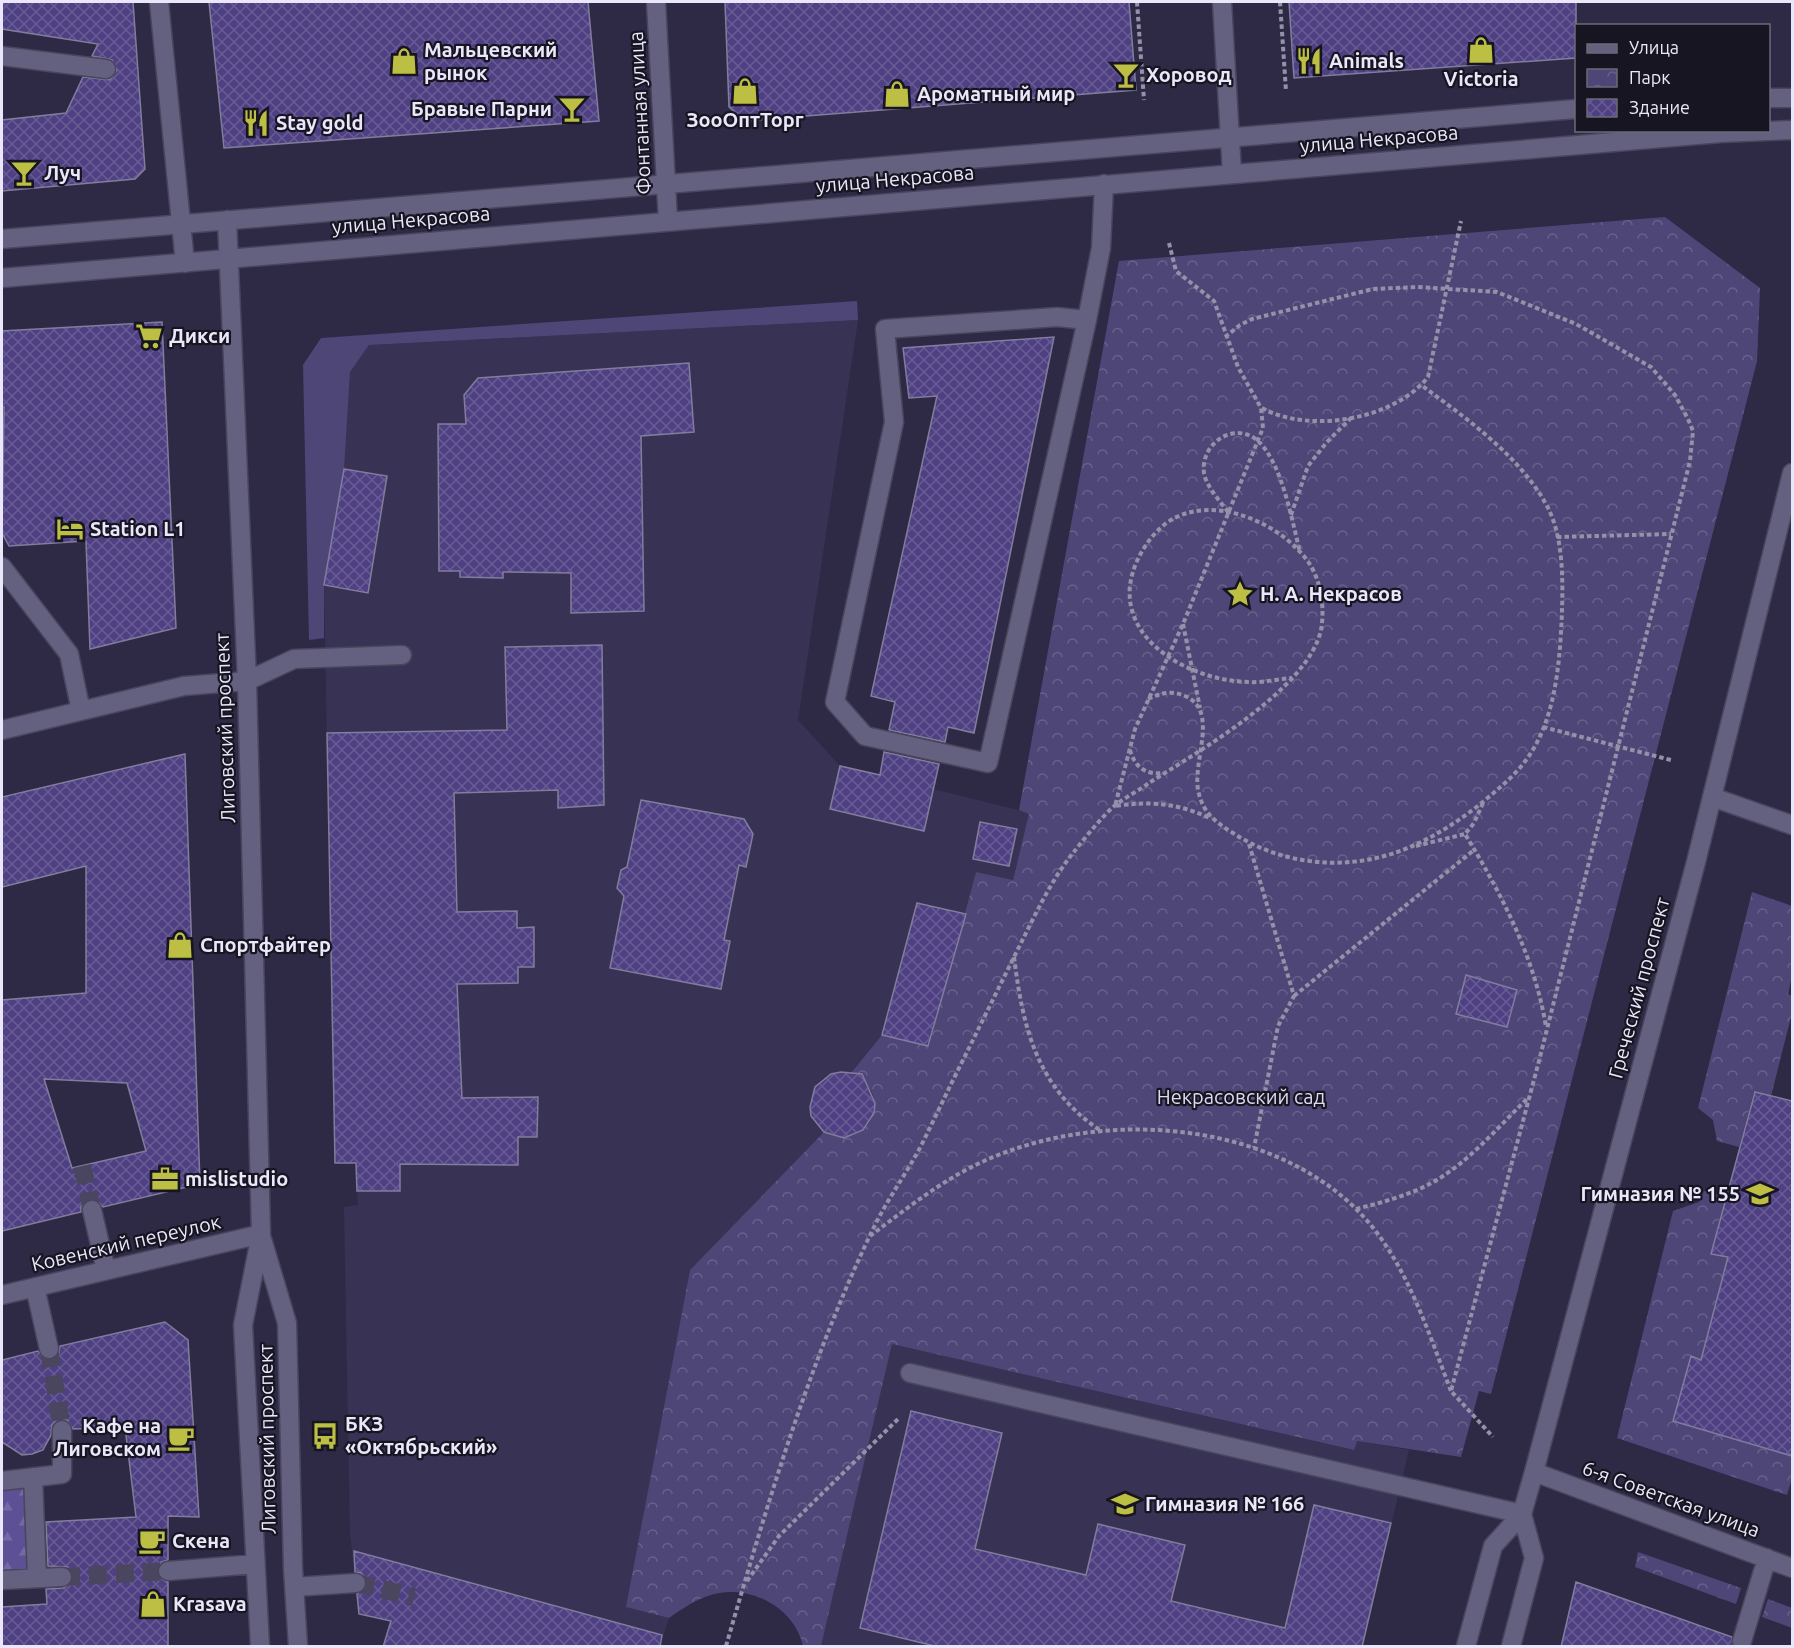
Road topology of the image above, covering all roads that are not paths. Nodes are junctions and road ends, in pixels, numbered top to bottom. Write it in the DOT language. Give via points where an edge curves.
graph roads {
  1 [pos="159,2"];
  2 [pos="656,2"];
  3 [pos="1221,2"];
  4 [pos="2,56"];
  5 [pos="106,69"];
  6 [pos="1770,98"];
  7 [pos="1792,98"];
  8 [pos="1575,109"];
  9 [pos="1792,130"];
  10 [pos="1770,131"];
  11 [pos="1745,132"];
  12 [pos="1231,138"];
  13 [pos="1232,174"];
  14 [pos="667,184"];
  15 [pos="1104,184"];
  16 [pos="227,220"];
  17 [pos="668,221"];
  18 [pos="182,225"];
  19 [pos="2,239"];
  20 [pos="229,258"];
  21 [pos="185,263"];
  22 [pos="2,278"];
  23 [pos="1087,320"];
  24 [pos="1792,472"];
  25 [pos="2,567"];
  26 [pos="402,655"];
  27 [pos="247,681"];
  28 [pos="81,711"];
  29 [pos="2,730"];
  30 [pos="1712,797"];
  31 [pos="1792,825"];
  32 [pos="92,1210"];
  33 [pos="261,1234"];
  34 [pos="106,1270"];
  35 [pos="35,1287"];
  36 [pos="2,1295"];
  37 [pos="49,1349"];
  38 [pos="910,1373"];
  39 [pos="62,1430"];
  40 [pos="1534,1472"];
  41 [pos="33,1477"];
  42 [pos="2,1481"];
  43 [pos="1522,1514"];
  44 [pos="1767,1558"];
  45 [pos="255,1564"];
  46 [pos="1792,1568"];
  47 [pos="168,1571"];
  48 [pos="62,1577"];
  49 [pos="37,1578"];
  50 [pos="2,1580"];
  51 [pos="356,1583"];
  52 [pos="294,1587"];
  53 [pos="1742,1641"];
  54 [pos="260,1647"];
  55 [pos="298,1647"];
  56 [pos="1466,1647"];
  57 [pos="1511,1647"];
  1 -- 18 [label="street"];
  2 -- 14 [label="street, Фонтанная улица"];
  3 -- 12 [label="street"];
  4 -- 5 [label="street"];
  6 -- 7 [label="street"];
  8 -- 12 [label="street, улица Некрасова"];
  9 -- 10 [label="street, улица Некрасова"];
  11 -- 13 [label="street, улица Некрасова"];
  12 -- 13 [label="street"];
  12 -- 14 [label="street, улица Некрасова"];
  13 -- 15 [label="street, улица Некрасова"];
  14 -- 16 [label="street, улица Некрасова"];
  14 -- 17 [label="street, Фонтанная улица"];
  15 -- 17 [label="street, улица Некрасова"];
  15 -- 23 [label="street" via="1101,248"];
  16 -- 18 [label="street, улица Некрасова"];
  16 -- 20 [label="street, Лиговский проспект"];
  17 -- 20 [label="street, улица Некрасова"];
  18 -- 19 [label="street, улица Некрасова"];
  18 -- 21 [label="street"];
  20 -- 21 [label="street, улица Некрасова"];
  20 -- 27 [label="street, Лиговский проспект"];
  21 -- 22 [label="street, улица Некрасова"];
  23 -- 23 [label="street" via="988,763 865,736 836,702 894,422 885,329 1057,317"];
  24 -- 30 [label="street, Греческий проспект"];
  25 -- 28 [label="street" via="69,654"];
  26 -- 27 [label="street" via="294,659"];
  27 -- 28 [label="street" via="184,686"];
  27 -- 33 [label="street, Лиговский проспект"];
  28 -- 29 [label="street"];
  30 -- 31 [label="street"];
  30 -- 40 [label="street, Греческий проспект"];
  32 -- 34 [label="street"];
  33 -- 34 [label="street, Ковенский переулок"];
  33 -- 45 [label="street, Лиговский проспект" via="243,1325"];
  33 -- 52 [label="street, Лиговский проспект" via="287,1323"];
  34 -- 35 [label="street, Ковенский переулок"];
  35 -- 36 [label="street, Ковенский переулок"];
  35 -- 37 [label="street"];
  38 -- 43 [label="street"];
  39 -- 41 [label="street" via="62,1474"];
  40 -- 43 [label="street, Греческий проспект"];
  40 -- 44 [label="street, 6-я Советская улица"];
  41 -- 42 [label="street"];
  41 -- 49 [label="street"];
  43 -- 56 [label="street, Греческий проспект" via="1492,1546"];
  43 -- 57 [label="street" via="1534,1558"];
  44 -- 46 [label="street, 6-я Советская улица"];
  44 -- 53 [label="street"];
  45 -- 47 [label="street"];
  45 -- 54 [label="street, Лиговский проспект"];
  48 -- 49 [label="street"];
  49 -- 50 [label="street"];
  51 -- 52 [label="street"];
  52 -- 55 [label="street, Лиговский проспект"];
}
